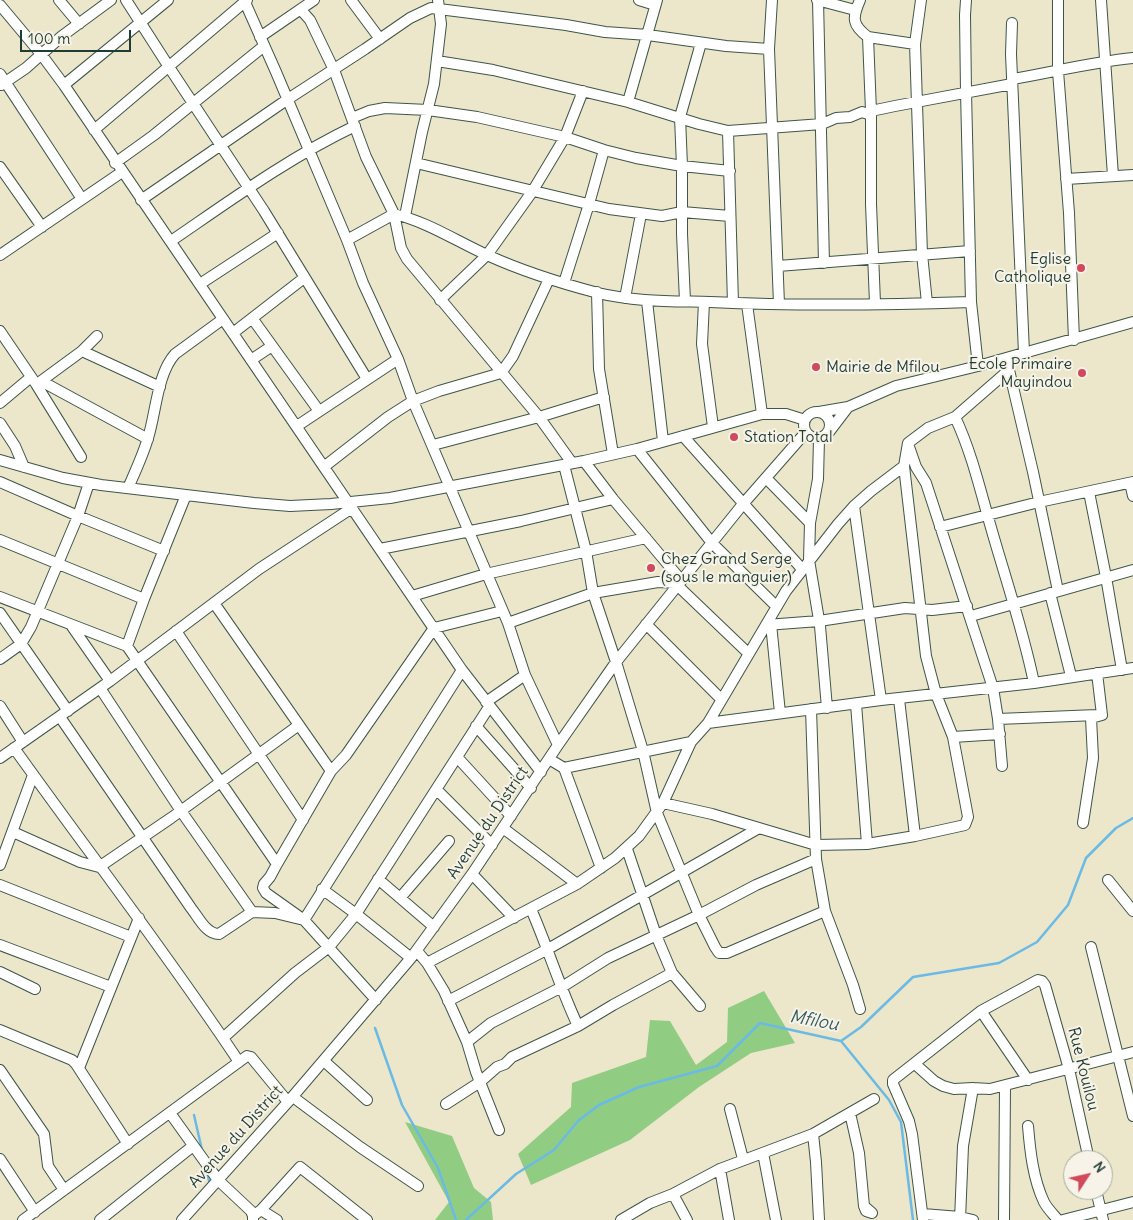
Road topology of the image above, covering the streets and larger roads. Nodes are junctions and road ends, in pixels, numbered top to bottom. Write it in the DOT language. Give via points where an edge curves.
graph roads {
  1 [pos="59,0"];
  2 [pos="111,0"];
  3 [pos="126,0"];
  4 [pos="168,0"];
  5 [pos="314,0"];
  6 [pos="351,0"];
  7 [pos="639,0"];
  8 [pos="772,0"];
  9 [pos="817,0"];
  10 [pos="860,0"];
  11 [pos="921,0"];
  12 [pos="966,0"];
  13 [pos="1058,0"];
  14 [pos="1101,0"];
  15 [pos="246,1"];
  16 [pos="656,2"];
  17 [pos="438,4"];
  18 [pos="0,5"];
  19 [pos="300,10"];
  20 [pos="855,10"];
  21 [pos="141,23"];
  22 [pos="1012,23"];
  23 [pos="79,24"];
  24 [pos="648,35"];
  25 [pos="868,37"];
  26 [pos="380,39"];
  27 [pos="262,42"];
  28 [pos="701,44"];
  29 [pos="915,44"];
  30 [pos="769,49"];
  31 [pos="41,54"];
  32 [pos="1133,58"];
  33 [pos="1106,60"];
  34 [pos="437,61"];
  35 [pos="169,67"];
  36 [pos="334,70"];
  37 [pos="1058,71"];
  38 [pos="2,80"];
  39 [pos="1013,81"];
  40 [pos="64,85"];
  41 [pos="583,91"];
  42 [pos="966,92"];
  43 [pos="288,99"];
  44 [pos="628,102"];
  45 [pos="917,102"];
  46 [pos="194,103"];
  47 [pos="428,110"];
  48 [pos="871,111"];
  49 [pos="680,117"];
  50 [pos="354,122"];
  51 [pos="822,124"];
  52 [pos="773,128"];
  53 [pos="94,130"];
  54 [pos="728,131"];
  55 [pos="565,138"];
  56 [pos="222,145"];
  57 [pos="309,150"];
  58 [pos="604,150"];
  59 [pos="115,162"];
  60 [pos="416,163"];
  61 [pos="682,166"];
  62 [pos="0,167"];
  63 [pos="730,171"];
  64 [pos="122,172"];
  65 [pos="1133,175"];
  66 [pos="1113,176"];
  67 [pos="1066,179"];
  68 [pos="249,188"];
  69 [pos="532,192"];
  70 [pos="82,199"];
  71 [pos="141,200"];
  72 [pos="589,204"];
  73 [pos="682,212"];
  74 [pos="394,214"];
  75 [pos="641,214"];
  76 [pos="405,216"];
  77 [pos="730,216"];
  78 [pos="42,227"];
  79 [pos="278,233"];
  80 [pos="347,240"];
  81 [pos="171,241"];
  82 [pos="970,251"];
  83 [pos="1,253"];
  84 [pos="922,254"];
  85 [pos="487,255"];
  86 [pos="873,259"];
  87 [pos="824,263"];
  88 [pos="778,266"];
  89 [pos="304,278"];
  90 [pos="550,279"];
  91 [pos="564,283"];
  92 [pos="200,284"];
  93 [pos="597,292"];
  94 [pos="625,298"];
  95 [pos="440,300"];
  96 [pos="648,301"];
  97 [pos="685,301"];
  98 [pos="704,302"];
  99 [pos="971,302"];
  100 [pos="733,303"];
  101 [pos="927,303"];
  102 [pos="747,304"];
  103 [pos="779,304"];
  104 [pos="875,304"];
  105 [pos="252,318"];
  106 [pos="223,319"];
  107 [pos="1133,322"];
  108 [pos="0,331"];
  109 [pos="233,333"];
  110 [pos="97,336"];
  111 [pos="1074,340"];
  112 [pos="272,346"];
  113 [pos="82,351"];
  114 [pos="1024,353"];
  115 [pos="1007,358"];
  116 [pos="398,359"];
  117 [pos="251,360"];
  118 [pos="978,366"];
  119 [pos="1010,370"];
  120 [pos="500,373"];
  121 [pos="368,379"];
  122 [pos="36,381"];
  123 [pos="160,387"];
  124 [pos="604,397"];
  125 [pos="413,401"];
  126 [pos="0,403"];
  127 [pos="848,407"];
  128 [pos="319,411"];
  129 [pos="819,412"];
  130 [pos="762,414"];
  131 [pos="539,417"];
  132 [pos="955,417"];
  133 [pos="805,420"];
  134 [pos="0,423"];
  135 [pos="297,426"];
  136 [pos="712,427"];
  137 [pos="806,432"];
  138 [pos="829,432"];
  139 [pos="683,436"];
  140 [pos="819,438"];
  141 [pos="148,439"];
  142 [pos="664,441"];
  143 [pos="908,443"];
  144 [pos="432,445"];
  145 [pos="637,449"];
  146 [pos="613,454"];
  147 [pos="81,457"];
  148 [pos="0,460"];
  149 [pos="584,461"];
  150 [pos="568,464"];
  151 [pos="324,466"];
  152 [pos="904,466"];
  153 [pos="24,467"];
  154 [pos="766,478"];
  155 [pos="0,482"];
  156 [pos="1132,482"];
  157 [pos="89,483"];
  158 [pos="449,487"];
  159 [pos="128,488"];
  160 [pos="1089,492"];
  161 [pos="186,496"];
  162 [pos="1133,496"];
  163 [pos="613,499"];
  164 [pos="1039,502"];
  165 [pos="743,504"];
  166 [pos="351,505"];
  167 [pos="854,506"];
  168 [pos="575,507"];
  169 [pos="987,515"];
  170 [pos="78,516"];
  171 [pos="810,523"];
  172 [pos="940,527"];
  173 [pos="467,531"];
  174 [pos="646,538"];
  175 [pos="0,540"];
  176 [pos="712,543"];
  177 [pos="380,549"];
  178 [pos="164,551"];
  179 [pos="586,551"];
  180 [pos="809,560"];
  181 [pos="57,564"];
  182 [pos="802,569"];
  183 [pos="1133,570"];
  184 [pos="486,574"];
  185 [pos="1106,576"];
  186 [pos="680,583"];
  187 [pos="1054,592"];
  188 [pos="593,593"];
  189 [pos="412,596"];
  190 [pos="0,597"];
  191 [pos="144,599"];
  192 [pos="214,603"];
  193 [pos="1013,603"];
  194 [pos="776,606"];
  195 [pos="920,610"];
  196 [pos="37,611"];
  197 [pos="502,611"];
  198 [pos="969,611"];
  199 [pos="0,613"];
  200 [pos="870,613"];
  201 [pos="819,621"];
  202 [pos="508,623"];
  203 [pos="646,624"];
  204 [pos="768,624"];
  205 [pos="71,625"];
  206 [pos="434,628"];
  207 [pos="176,631"];
  208 [pos="21,644"];
  209 [pos="127,646"];
  210 [pos="748,653"];
  211 [pos="0,659"];
  212 [pos="137,659"];
  213 [pos="616,662"];
  214 [pos="1133,668"];
  215 [pos="462,670"];
  216 [pos="1122,670"];
  217 [pos="1097,673"];
  218 [pos="525,675"];
  219 [pos="1071,676"];
  220 [pos="110,680"];
  221 [pos="1034,682"];
  222 [pos="100,688"];
  223 [pos="993,688"];
  224 [pos="936,694"];
  225 [pos="721,699"];
  226 [pos="898,699"];
  227 [pos="882,700"];
  228 [pos="488,704"];
  229 [pos="856,704"];
  230 [pos="0,706"];
  231 [pos="827,708"];
  232 [pos="810,709"];
  233 [pos="780,713"];
  234 [pos="64,714"];
  235 [pos="1102,715"];
  236 [pos="998,719"];
  237 [pos="708,723"];
  238 [pos="299,725"];
  239 [pos="476,726"];
  240 [pos="1000,734"];
  241 [pos="953,737"];
  242 [pos="691,742"];
  243 [pos="19,745"];
  244 [pos="558,745"];
  245 [pos="643,751"];
  246 [pos="258,754"];
  247 [pos="457,757"];
  248 [pos="0,758"];
  249 [pos="549,759"];
  250 [pos="1002,766"];
  251 [pos="564,768"];
  252 [pos="331,771"];
  253 [pos="541,772"];
  254 [pos="33,775"];
  255 [pos="220,782"];
  256 [pos="531,788"];
  257 [pos="437,790"];
  258 [pos="663,803"];
  259 [pos="181,811"];
  260 [pos="657,813"];
  261 [pos="511,816"];
  262 [pos="303,820"];
  263 [pos="1083,823"];
  264 [pos="503,828"];
  265 [pos="758,828"];
  266 [pos="13,832"];
  267 [pos="915,836"];
  268 [pos="144,837"];
  269 [pos="449,841"];
  270 [pos="492,844"];
  271 [pos="867,844"];
  272 [pos="816,845"];
  273 [pos="627,848"];
  274 [pos="816,859"];
  275 [pos="276,864"];
  276 [pos="0,865"];
  277 [pos="99,867"];
  278 [pos="601,868"];
  279 [pos="680,872"];
  280 [pos="472,874"];
  281 [pos="378,879"];
  282 [pos="1108,880"];
  283 [pos="577,884"];
  284 [pos="0,885"];
  285 [pos="322,889"];
  286 [pos="642,894"];
  287 [pos="400,898"];
  288 [pos="531,909"];
  289 [pos="825,911"];
  290 [pos="1133,911"];
  291 [pos="252,912"];
  292 [pos="356,914"];
  293 [pos="699,915"];
  294 [pos="139,918"];
  295 [pos="514,918"];
  296 [pos="304,920"];
  297 [pos="434,927"];
  298 [pos="656,935"];
  299 [pos="131,937"];
  300 [pos="0,945"];
  301 [pos="329,947"];
  302 [pos="1091,948"];
  303 [pos="548,949"];
  304 [pos="414,955"];
  305 [pos="427,963"];
  306 [pos="0,972"];
  307 [pos="672,973"];
  308 [pos="111,987"];
  309 [pos="562,987"];
  310 [pos="35,989"];
  311 [pos="376,1000"];
  312 [pos="448,1002"];
  313 [pos="700,1006"];
  314 [pos="860,1009"];
  315 [pos="981,1011"];
  316 [pos="578,1026"];
  317 [pos="0,1030"];
  318 [pos="223,1038"];
  319 [pos="467,1042"];
  320 [pos="1133,1052"];
  321 [pos="1118,1056"];
  322 [pos="324,1061"];
  323 [pos="239,1062"];
  324 [pos="915,1064"];
  325 [pos="79,1068"];
  326 [pos="1069,1069"];
  327 [pos="0,1070"];
  328 [pos="1028,1080"];
  329 [pos="480,1082"];
  330 [pos="1004,1087"];
  331 [pos="973,1088"];
  332 [pos="290,1099"];
  333 [pos="874,1099"];
  334 [pos="367,1100"];
  335 [pos="446,1104"];
  336 [pos="730,1109"];
  337 [pos="170,1113"];
  338 [pos="850,1113"];
  339 [pos="1133,1116"];
  340 [pos="1028,1126"];
  341 [pos="499,1130"];
  342 [pos="813,1134"];
  343 [pos="128,1144"];
  344 [pos="193,1146"];
  345 [pos="1087,1150"];
  346 [pos="763,1152"];
  347 [pos="0,1159"];
  348 [pos="743,1159"];
  349 [pos="720,1169"];
  350 [pos="218,1180"];
  351 [pos="418,1186"];
  352 [pos="64,1190"];
  353 [pos="673,1194"];
  354 [pos="1098,1200"];
  355 [pos="1133,1202"];
  356 [pos="864,1206"];
  357 [pos="256,1215"];
  358 [pos="1102,1215"];
  359 [pos="30,1217"];
  360 [pos="923,1217"];
  361 [pos="625,1219"];
  362 [pos="960,1219"];
  363 [pos="100,1220"];
  364 [pos="182,1220"];
  365 [pos="277,1220"];
  366 [pos="367,1220"];
  367 [pos="687,1220"];
  368 [pos="729,1220"];
  369 [pos="776,1220"];
  370 [pos="819,1220"];
  371 [pos="973,1220"];
  372 [pos="1004,1220"];
  373 [pos="1058,1220"];
  374 [pos="1063,1220"];
  1 -- 23 [label="street"];
  2 -- 23 [label="street"];
  3 -- 21 [label="street"];
  4 -- 21 [label="street"];
  5 -- 19 [label="street"];
  6 -- 26 [label="street"];
  7 -- 16 [label="street"];
  8 -- 30 [label="street"];
  9 -- 20 [label="street"];
  9 -- 51 [label="street"];
  10 -- 20 [label="street"];
  11 -- 29 [label="street"];
  12 -- 42 [label="street"];
  13 -- 37 [label="street"];
  14 -- 33 [label="street"];
  15 -- 27 [label="street"];
  15 -- 35 [label="street"];
  16 -- 24 [label="street"];
  17 -- 24 [label="street" via="605,32"];
  17 -- 26 [label="street" via="421,11"];
  17 -- 34 [label="street" via="441,24"];
  18 -- 31 [label="street"];
  19 -- 27 [label="street"];
  19 -- 36 [label="street" via="310,20"];
  20 -- 25 [label="street" via="854,21"];
  21 -- 35 [label="street"];
  21 -- 40 [label="street"];
  22 -- 39 [label="street"];
  23 -- 31 [label="street"];
  24 -- 28 [label="street"];
  24 -- 44 [label="street"];
  25 -- 29 [label="street"];
  25 -- 48 [label="street"];
  26 -- 36 [label="street"];
  27 -- 43 [label="street"];
  27 -- 46 [label="street"];
  28 -- 30 [label="street"];
  28 -- 49 [label="street"];
  29 -- 45 [label="street"];
  30 -- 52 [label="street"];
  31 -- 38 [label="street"];
  31 -- 40 [label="street"];
  32 -- 33 [label="street"];
  33 -- 37 [label="street"];
  33 -- 66 [label="street"];
  34 -- 41 [label="street"];
  34 -- 47 [label="street"];
  35 -- 46 [label="street"];
  35 -- 53 [label="street"];
  36 -- 43 [label="street"];
  36 -- 50 [label="street"];
  37 -- 39 [label="street"];
  37 -- 67 [label="street"];
  38 -- 70 [label="street"];
  39 -- 42 [label="street"];
  39 -- 114 [label="street"];
  40 -- 53 [label="street"];
  41 -- 44 [label="street"];
  41 -- 55 [label="street"];
  42 -- 45 [label="street"];
  42 -- 82 [label="street"];
  43 -- 56 [label="street"];
  43 -- 57 [label="street"];
  44 -- 49 [label="street"];
  45 -- 48 [label="street"];
  45 -- 84 [label="street"];
  46 -- 56 [label="street"];
  46 -- 59 [label="street"];
  47 -- 50 [label="street" via="385,108 369,111"];
  47 -- 55 [label="street" via="477,116"];
  47 -- 60 [label="street"];
  48 -- 51 [label="street"];
  48 -- 86 [label="street"];
  49 -- 54 [label="street"];
  49 -- 61 [label="street"];
  50 -- 57 [label="street"];
  50 -- 74 [label="street" via="366,157"];
  51 -- 52 [label="street"];
  51 -- 87 [label="street"];
  52 -- 54 [label="street"];
  52 -- 88 [label="street"];
  53 -- 59 [label="street"];
  54 -- 63 [label="street"];
  55 -- 58 [label="street"];
  55 -- 69 [label="street"];
  56 -- 68 [label="street"];
  56 -- 71 [label="street"];
  57 -- 68 [label="street"];
  57 -- 80 [label="street"];
  58 -- 61 [label="street"];
  58 -- 72 [label="street"];
  59 -- 64 [label="street"];
  60 -- 69 [label="street"];
  60 -- 76 [label="street"];
  61 -- 63 [label="street"];
  61 -- 73 [label="street"];
  62 -- 78 [label="street"];
  63 -- 77 [label="street"];
  64 -- 70 [label="street"];
  64 -- 71 [label="street"];
  65 -- 66 [label="street"];
  66 -- 67 [label="street"];
  67 -- 111 [label="street"];
  68 -- 79 [label="street"];
  68 -- 81 [label="street"];
  69 -- 72 [label="street"];
  69 -- 85 [label="street"];
  70 -- 78 [label="street"];
  71 -- 81 [label="street"];
  72 -- 75 [label="street"];
  72 -- 91 [label="street"];
  73 -- 75 [label="street" via="662,216"];
  73 -- 77 [label="street"];
  73 -- 97 [label="street"];
  74 -- 76 [label="street"];
  74 -- 80 [label="street"];
  74 -- 95 [label="street" via="400,248"];
  75 -- 94 [label="street"];
  76 -- 85 [label="street"];
  77 -- 100 [label="street"];
  78 -- 83 [label="street"];
  79 -- 89 [label="street"];
  79 -- 92 [label="street"];
  80 -- 116 [label="street"];
  81 -- 92 [label="street"];
  82 -- 84 [label="street"];
  82 -- 99 [label="street"];
  84 -- 86 [label="street"];
  84 -- 101 [label="street"];
  85 -- 90 [label="street"];
  85 -- 95 [label="street"];
  86 -- 87 [label="street"];
  86 -- 104 [label="street"];
  87 -- 88 [label="street"];
  88 -- 103 [label="street"];
  89 -- 105 [label="street"];
  89 -- 121 [label="street"];
  90 -- 91 [label="street"];
  90 -- 120 [label="street" via="514,356"];
  91 -- 93 [label="street"];
  92 -- 106 [label="street"];
  93 -- 94 [label="street"];
  93 -- 124 [label="street" via="599,369"];
  94 -- 96 [label="street"];
  95 -- 120 [label="street"];
  96 -- 97 [label="street"];
  96 -- 142 [label="street"];
  97 -- 98 [label="street"];
  98 -- 100 [label="street"];
  98 -- 136 [label="street" via="702,344"];
  99 -- 101 [label="street"];
  99 -- 118 [label="street"];
  100 -- 102 [label="street"];
  101 -- 104 [label="street"];
  102 -- 103 [label="street"];
  102 -- 130 [label="street"];
  103 -- 104 [label="street"];
  105 -- 109 [label="street"];
  105 -- 112 [label="street"];
  106 -- 109 [label="street"];
  106 -- 123 [label="street" via="175,354 169,361"];
  107 -- 111 [label="street"];
  108 -- 122 [label="street"];
  109 -- 117 [label="street"];
  110 -- 113 [label="street"];
  111 -- 114 [label="street"];
  112 -- 117 [label="street"];
  112 -- 128 [label="street"];
  113 -- 122 [label="street"];
  113 -- 123 [label="street"];
  114 -- 115 [label="street"];
  115 -- 118 [label="street"];
  115 -- 119 [label="street"];
  116 -- 121 [label="street"];
  116 -- 125 [label="street"];
  117 -- 135 [label="street"];
  118 -- 127 [label="street" via="896,386"];
  119 -- 132 [label="street"];
  119 -- 164 [label="street"];
  120 -- 125 [label="street"];
  120 -- 131 [label="street"];
  121 -- 128 [label="street"];
  122 -- 126 [label="street"];
  122 -- 141 [label="street"];
  122 -- 147 [label="street"];
  123 -- 141 [label="street"];
  124 -- 131 [label="street"];
  124 -- 146 [label="street"];
  125 -- 144 [label="street"];
  125 -- 151 [label="street"];
  127 -- 129 [label="street"];
  127 -- 138 [label="street"];
  128 -- 135 [label="street"];
  129 -- 133 [label="street"];
  129 -- 138 [label="street" via="829,420"];
  130 -- 133 [label="street" via="786,414"];
  130 -- 136 [label="street"];
  131 -- 144 [label="street"];
  131 -- 150 [label="street"];
  132 -- 143 [label="street" via="928,428"];
  132 -- 169 [label="street"];
  133 -- 137 [label="street"];
  134 -- 153 [label="street"];
  135 -- 151 [label="street"];
  136 -- 139 [label="street"];
  137 -- 140 [label="street"];
  137 -- 154 [label="street, Avenue du District"];
  138 -- 140 [label="street"];
  139 -- 142 [label="street"];
  139 -- 165 [label="street"];
  140 -- 171 [label="street" via="818,479"];
  141 -- 159 [label="street"];
  142 -- 145 [label="street"];
  143 -- 152 [label="street"];
  143 -- 172 [label="street" via="916,467 926,483"];
  144 -- 158 [label="street"];
  145 -- 146 [label="street"];
  145 -- 176 [label="street"];
  146 -- 149 [label="street"];
  148 -- 153 [label="street"];
  149 -- 150 [label="street"];
  149 -- 163 [label="street"];
  150 -- 158 [label="street"];
  150 -- 168 [label="street"];
  151 -- 166 [label="street"];
  152 -- 167 [label="street"];
  152 -- 195 [label="street"];
  153 -- 157 [label="street"];
  154 -- 165 [label="street, Avenue du District"];
  154 -- 171 [label="street"];
  155 -- 170 [label="street"];
  156 -- 160 [label="street"];
  156 -- 162 [label="street"];
  157 -- 159 [label="street"];
  157 -- 170 [label="street"];
  158 -- 166 [label="street"];
  158 -- 173 [label="street"];
  159 -- 161 [label="street"];
  160 -- 164 [label="street"];
  160 -- 185 [label="street"];
  161 -- 166 [label="street" via="290,506"];
  161 -- 178 [label="street"];
  163 -- 168 [label="street"];
  163 -- 174 [label="street"];
  164 -- 169 [label="street"];
  164 -- 187 [label="street"];
  165 -- 176 [label="street, Avenue du District"];
  165 -- 182 [label="street"];
  166 -- 177 [label="street"];
  166 -- 192 [label="street"];
  167 -- 180 [label="street"];
  167 -- 200 [label="street"];
  168 -- 173 [label="street"];
  168 -- 179 [label="street"];
  169 -- 172 [label="street"];
  169 -- 193 [label="street"];
  170 -- 178 [label="street"];
  170 -- 181 [label="street"];
  171 -- 180 [label="street"];
  172 -- 198 [label="street"];
  173 -- 177 [label="street"];
  173 -- 184 [label="street"];
  174 -- 179 [label="street"];
  174 -- 186 [label="street"];
  175 -- 181 [label="street"];
  176 -- 186 [label="street, Avenue du District"];
  176 -- 194 [label="street"];
  177 -- 189 [label="street"];
  178 -- 191 [label="street"];
  179 -- 184 [label="street"];
  179 -- 188 [label="street"];
  180 -- 182 [label="street"];
  180 -- 201 [label="street"];
  181 -- 191 [label="street"];
  181 -- 196 [label="street"];
  182 -- 194 [label="street"];
  183 -- 185 [label="street"];
  184 -- 189 [label="street"];
  184 -- 197 [label="street"];
  185 -- 187 [label="street"];
  185 -- 216 [label="street"];
  186 -- 188 [label="street" via="658,582"];
  186 -- 203 [label="street, Avenue du District"];
  186 -- 210 [label="street"];
  187 -- 193 [label="street"];
  187 -- 219 [label="street"];
  188 -- 202 [label="street"];
  188 -- 213 [label="street"];
  189 -- 206 [label="street"];
  190 -- 196 [label="street"];
  191 -- 209 [label="street"];
  192 -- 207 [label="street"];
  192 -- 238 [label="street"];
  193 -- 198 [label="street"];
  193 -- 221 [label="street"];
  194 -- 204 [label="street"];
  195 -- 198 [label="street"];
  195 -- 200 [label="street" via="905,608"];
  195 -- 224 [label="street" via="926,656"];
  196 -- 205 [label="street"];
  196 -- 208 [label="street"];
  197 -- 202 [label="street"];
  197 -- 206 [label="street"];
  198 -- 223 [label="street"];
  199 -- 208 [label="street"];
  200 -- 201 [label="street"];
  200 -- 227 [label="street"];
  201 -- 204 [label="street"];
  201 -- 231 [label="street"];
  202 -- 218 [label="street"];
  203 -- 213 [label="street, Avenue du District"];
  203 -- 225 [label="street"];
  204 -- 210 [label="street"];
  204 -- 233 [label="street"];
  205 -- 209 [label="street"];
  205 -- 220 [label="street"];
  206 -- 215 [label="street"];
  206 -- 252 [label="street" via="346,755"];
  207 -- 212 [label="street"];
  207 -- 246 [label="street"];
  208 -- 211 [label="street"];
  208 -- 234 [label="street"];
  209 -- 212 [label="street"];
  210 -- 225 [label="street"];
  212 -- 220 [label="street"];
  212 -- 255 [label="street"];
  213 -- 244 [label="street, Avenue du District"];
  213 -- 245 [label="street"];
  214 -- 216 [label="street"];
  215 -- 228 [label="street"];
  215 -- 285 [label="street"];
  216 -- 217 [label="street"];
  217 -- 219 [label="street"];
  217 -- 235 [label="street"];
  218 -- 228 [label="street"];
  218 -- 244 [label="street"];
  219 -- 221 [label="street"];
  220 -- 222 [label="street"];
  221 -- 223 [label="street"];
  222 -- 234 [label="street"];
  222 -- 259 [label="street"];
  223 -- 224 [label="street"];
  223 -- 236 [label="street"];
  224 -- 226 [label="street"];
  224 -- 241 [label="street"];
  225 -- 237 [label="street"];
  226 -- 227 [label="street"];
  226 -- 267 [label="street"];
  227 -- 229 [label="street"];
  228 -- 239 [label="street"];
  228 -- 253 [label="street"];
  229 -- 231 [label="street"];
  229 -- 271 [label="street"];
  230 -- 243 [label="street"];
  231 -- 232 [label="street"];
  232 -- 233 [label="street"];
  232 -- 272 [label="street"];
  233 -- 237 [label="street"];
  234 -- 243 [label="street"];
  234 -- 268 [label="street"];
  235 -- 236 [label="street"];
  235 -- 263 [label="street" via="1091,718 1093,758"];
  236 -- 240 [label="street"];
  237 -- 242 [label="street"];
  238 -- 246 [label="street"];
  238 -- 252 [label="street"];
  239 -- 247 [label="street"];
  239 -- 256 [label="street"];
  240 -- 241 [label="street"];
  240 -- 250 [label="street"];
  241 -- 267 [label="street" via="968,822"];
  242 -- 245 [label="street"];
  242 -- 258 [label="street"];
  243 -- 248 [label="street"];
  243 -- 254 [label="street"];
  244 -- 249 [label="street, Avenue du District"];
  245 -- 251 [label="street"];
  245 -- 260 [label="street"];
  246 -- 255 [label="street"];
  246 -- 262 [label="street"];
  247 -- 257 [label="street"];
  247 -- 261 [label="street"];
  249 -- 251 [label="street"];
  249 -- 253 [label="street, Avenue du District"];
  251 -- 278 [label="street"];
  252 -- 262 [label="street"];
  253 -- 256 [label="street, Avenue du District"];
  254 -- 266 [label="street"];
  254 -- 277 [label="street"];
  255 -- 259 [label="street"];
  255 -- 275 [label="street"];
  256 -- 261 [label="street, Avenue du District"];
  257 -- 270 [label="street"];
  257 -- 281 [label="street"];
  258 -- 260 [label="street"];
  258 -- 265 [label="street"];
  259 -- 268 [label="street"];
  259 -- 291 [label="street"];
  260 -- 273 [label="street"];
  260 -- 279 [label="street"];
  261 -- 264 [label="street, Avenue du District"];
  262 -- 275 [label="street"];
  264 -- 270 [label="street, Avenue du District"];
  264 -- 283 [label="street"];
  265 -- 272 [label="street"];
  265 -- 279 [label="street"];
  266 -- 276 [label="street"];
  266 -- 277 [label="street" via="80,862"];
  267 -- 271 [label="street"];
  268 -- 277 [label="street"];
  268 -- 291 [label="street" via="212,934 219,934"];
  269 -- 287 [label="street"];
  270 -- 280 [label="street, Avenue du District"];
  271 -- 272 [label="street"];
  272 -- 274 [label="street"];
  273 -- 278 [label="street"];
  273 -- 286 [label="street"];
  274 -- 289 [label="street"];
  274 -- 293 [label="street"];
  275 -- 296 [label="street" via="263,888"];
  277 -- 294 [label="street"];
  278 -- 283 [label="street"];
  279 -- 286 [label="street"];
  279 -- 293 [label="street"];
  280 -- 295 [label="street"];
  280 -- 297 [label="street, Avenue du District"];
  281 -- 287 [label="street"];
  281 -- 292 [label="street"];
  282 -- 290 [label="street"];
  283 -- 288 [label="street"];
  284 -- 299 [label="street"];
  285 -- 292 [label="street"];
  285 -- 296 [label="street"];
  286 -- 298 [label="street"];
  286 -- 303 [label="street"];
  287 -- 297 [label="street"];
  288 -- 295 [label="street"];
  288 -- 303 [label="street"];
  289 -- 293 [label="street" via="723,953 714,947"];
  289 -- 314 [label="street"];
  291 -- 296 [label="street" via="275,913"];
  292 -- 301 [label="street"];
  292 -- 304 [label="street"];
  293 -- 298 [label="street"];
  294 -- 299 [label="street"];
  294 -- 318 [label="street"];
  295 -- 305 [label="street"];
  296 -- 301 [label="street"];
  297 -- 304 [label="street, Avenue du District"];
  298 -- 307 [label="street"];
  298 -- 309 [label="street" via="608,958"];
  299 -- 308 [label="street"];
  300 -- 308 [label="street"];
  301 -- 311 [label="street"];
  301 -- 318 [label="street"];
  302 -- 321 [label="street"];
  303 -- 309 [label="street"];
  303 -- 312 [label="street"];
  304 -- 305 [label="street"];
  304 -- 311 [label="street, Avenue du District"];
  305 -- 312 [label="street"];
  306 -- 310 [label="street"];
  307 -- 313 [label="street"];
  307 -- 316 [label="street"];
  308 -- 325 [label="street"];
  309 -- 316 [label="street"];
  309 -- 319 [label="street" via="490,1023"];
  311 -- 322 [label="street, Avenue du District"];
  312 -- 319 [label="street"];
  315 -- 324 [label="street"];
  315 -- 326 [label="street, Rue Kouilou" via="1042,980"];
  315 -- 328 [label="street"];
  316 -- 329 [label="street" via="512,1057"];
  317 -- 325 [label="street" via="72,1060"];
  318 -- 323 [label="street"];
  319 -- 329 [label="street"];
  320 -- 321 [label="street"];
  321 -- 326 [label="street"];
  321 -- 339 [label="street"];
  322 -- 332 [label="street, Avenue du District"];
  322 -- 334 [label="street"];
  323 -- 332 [label="street" via="250,1056"];
  323 -- 337 [label="street"];
  324 -- 331 [label="street" via="943,1086"];
  324 -- 360 [label="street" via="893,1080 893,1084 912,1134"];
  325 -- 343 [label="street"];
  326 -- 328 [label="street"];
  326 -- 345 [label="street, Rue Kouilou"];
  327 -- 352 [label="street" via="44,1134 48,1166"];
  328 -- 330 [label="street"];
  329 -- 335 [label="street"];
  329 -- 341 [label="street"];
  330 -- 331 [label="street"];
  330 -- 372 [label="street"];
  331 -- 362 [label="street" via="963,1146"];
  332 -- 350 [label="street, Avenue du District"];
  332 -- 351 [label="street"];
  333 -- 338 [label="street"];
  336 -- 348 [label="street"];
  337 -- 343 [label="street"];
  337 -- 344 [label="street"];
  338 -- 342 [label="street"];
  338 -- 356 [label="street" via="859,1153"];
  340 -- 373 [label="street" via="1039,1190"];
  342 -- 346 [label="street"];
  342 -- 370 [label="street"];
  343 -- 352 [label="street"];
  344 -- 350 [label="street"];
  344 -- 363 [label="street"];
  346 -- 348 [label="street"];
  346 -- 369 [label="street"];
  347 -- 359 [label="street"];
  348 -- 349 [label="street"];
  349 -- 353 [label="street"];
  349 -- 368 [label="street"];
  350 -- 357 [label="street"];
  350 -- 364 [label="street, Avenue du District"];
  352 -- 359 [label="street"];
  353 -- 361 [label="street" via="650,1203"];
  353 -- 367 [label="street"];
  354 -- 358 [label="street"];
  355 -- 358 [label="street"];
  357 -- 365 [label="street"];
  357 -- 366 [label="street" via="298,1167 302,1167"];
  358 -- 374 [label="street"];
  360 -- 362 [label="street"];
  362 -- 371 [label="street"];
}
